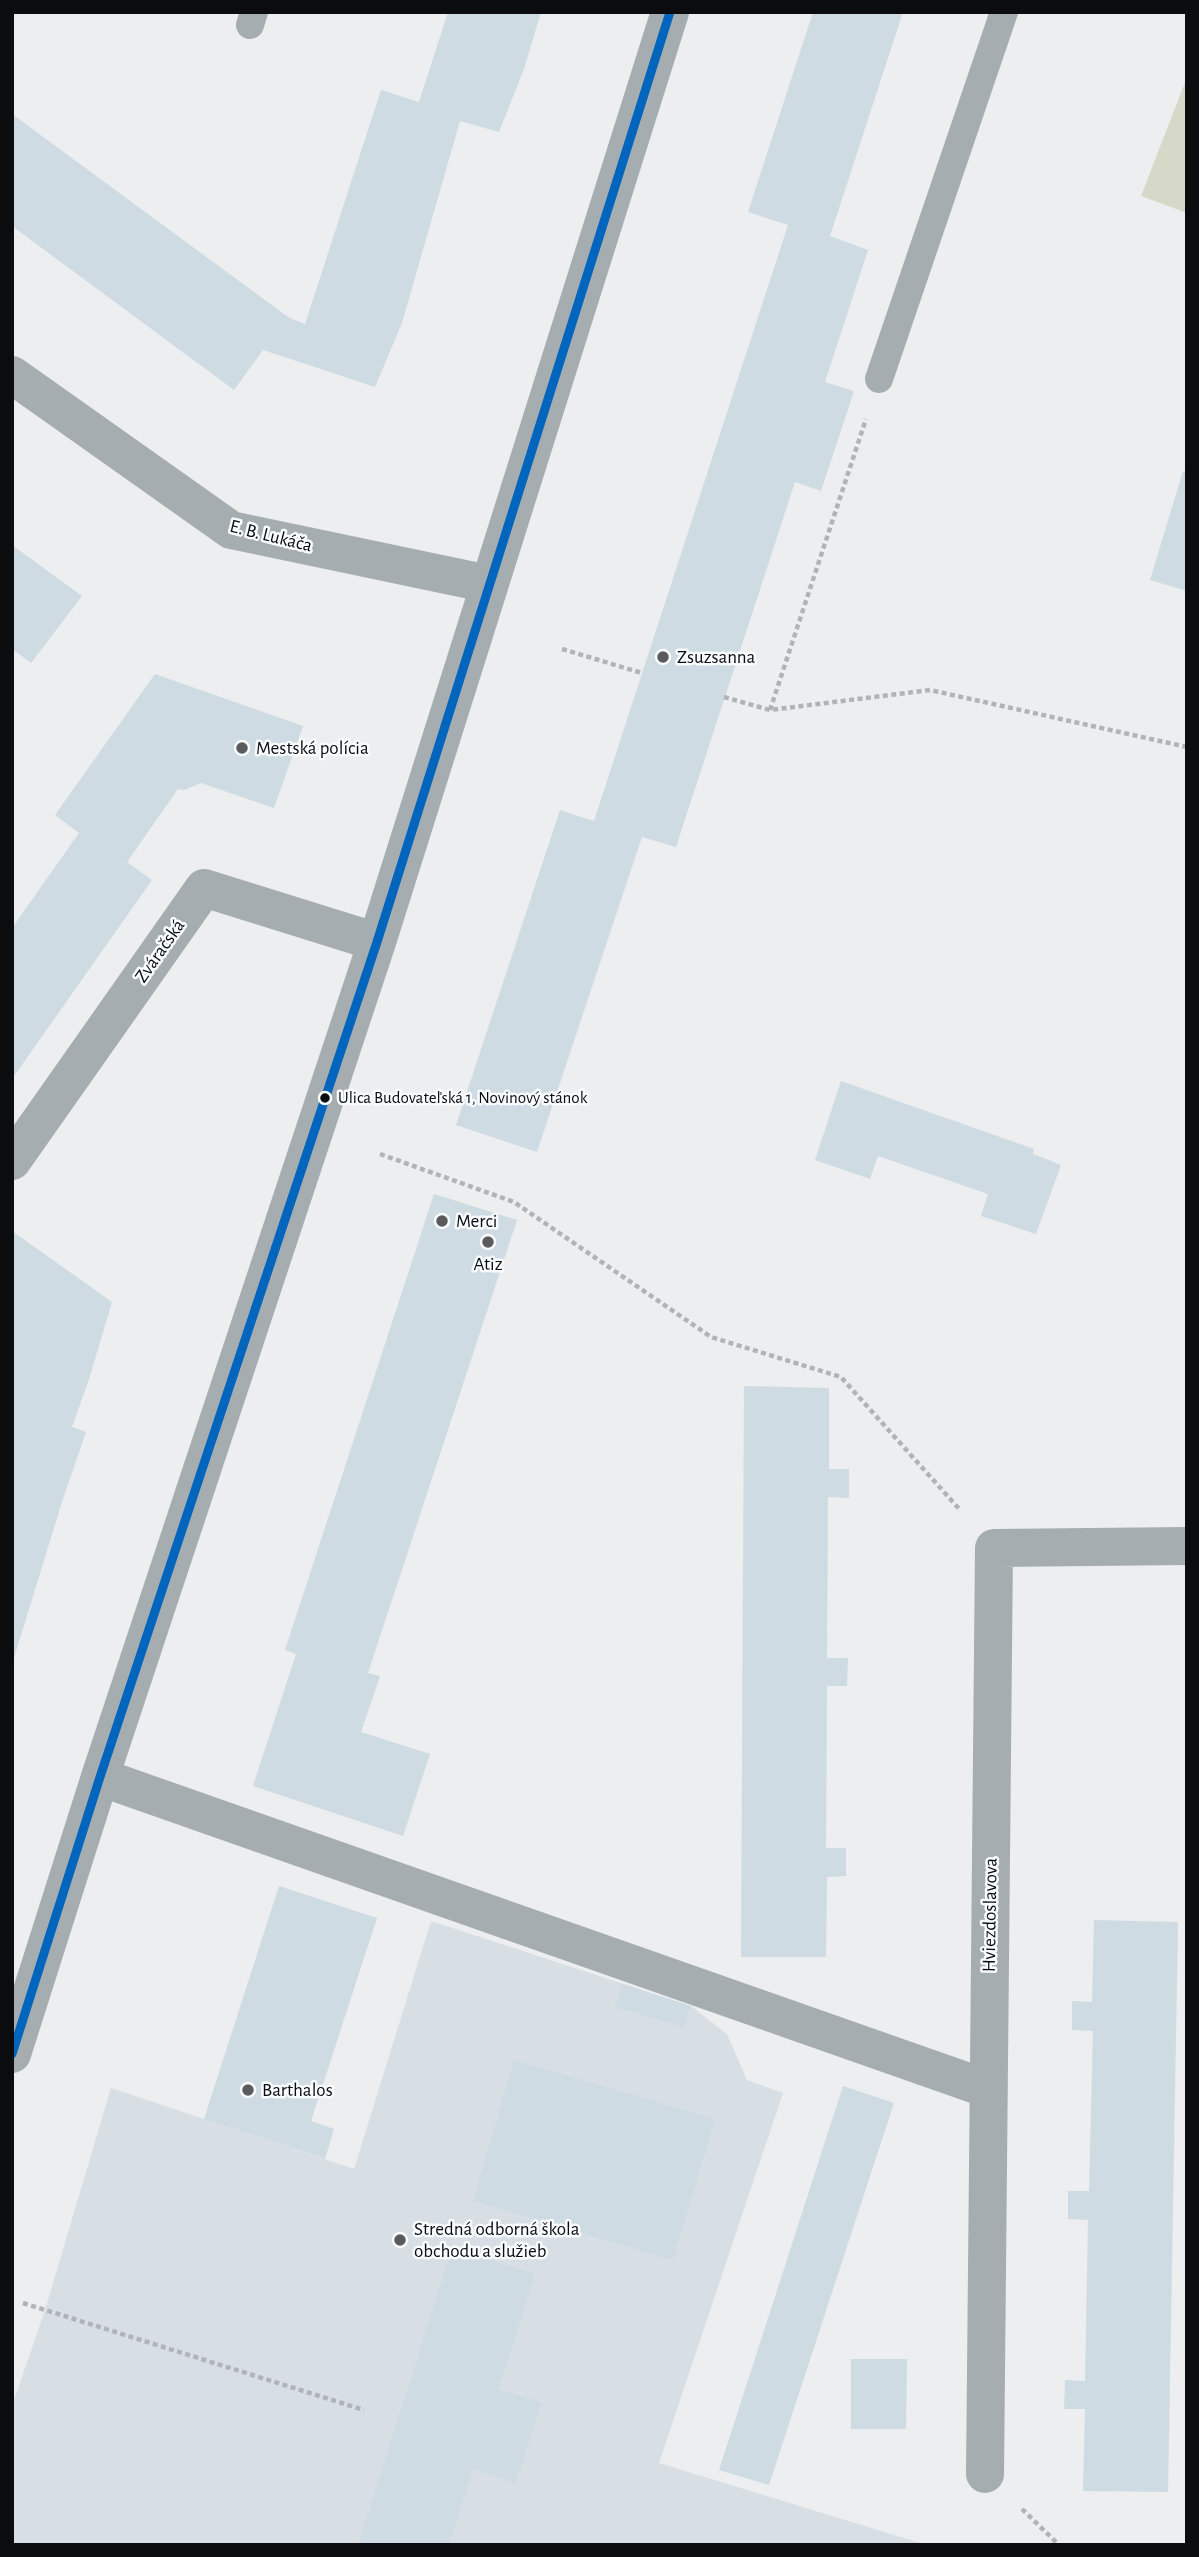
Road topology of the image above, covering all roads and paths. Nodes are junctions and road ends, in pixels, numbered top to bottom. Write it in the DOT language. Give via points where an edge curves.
graph roads {
  1 [pos="670,12"];
  2 [pos="1004,12"];
  3 [pos="12,376"];
  4 [pos="879,379"];
  5 [pos="489,584"];
  6 [pos="562,649"];
  7 [pos="642,673"];
  8 [pos="724,697"];
  9 [pos="770,710"];
  10 [pos="1187,747"];
  11 [pos="377,942"];
  12 [pos="380,1154"];
  13 [pos="12,1161"];
  14 [pos="1187,1546"];
  15 [pos="994,1548"];
  16 [pos="100,1777"];
  17 [pos="12,2054"];
  18 [pos="989,2089"];
  19 [pos="23,2303"];
  20 [pos="364,2410"];
  21 [pos="985,2474"];
  1 -- 5 [label="street"];
  2 -- 4 [label="lane"];
  3 -- 5 [label="street, E. B. Lukáča" via="231,530"];
  4 -- 9 [label="path"];
  5 -- 11 [label="street"];
  6 -- 7 [label="path"];
  8 -- 9 [label="path"];
  9 -- 10 [label="path" via="930,690"];
  11 -- 13 [label="street, Zváračská" via="204,888"];
  11 -- 16 [label="street"];
  12 -- 15 [label="path" via="514,1202 711,1337 841,1377"];
  14 -- 15 [label="street"];
  15 -- 18 [label="street, Hviezdoslavova"];
  16 -- 17 [label="street"];
  16 -- 18 [label="street"];
  18 -- 21 [label="street, Hviezdoslavova"];
  19 -- 20 [label="path"];
}
